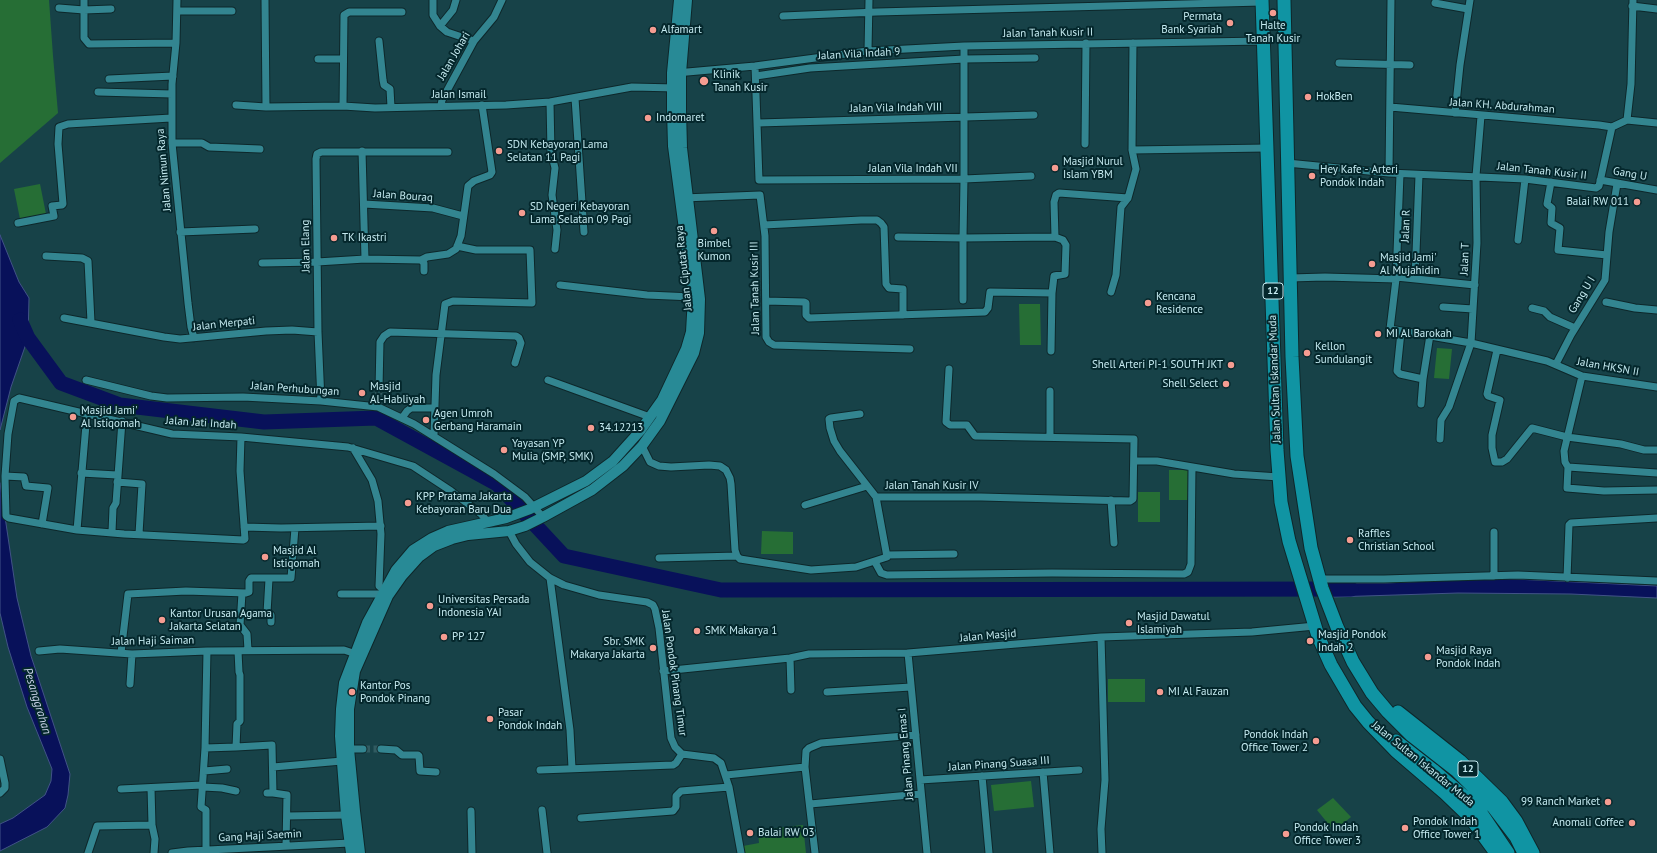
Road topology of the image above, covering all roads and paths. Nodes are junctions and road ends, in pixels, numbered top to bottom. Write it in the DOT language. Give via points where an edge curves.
graph roads {
  1 [pos="84,0"];
  2 [pos="177,0"];
  3 [pos="264,0"];
  4 [pos="433,0"];
  5 [pos="456,0"];
  6 [pos="502,0"];
  7 [pos="679,0"];
  8 [pos="686,0"];
  9 [pos="869,0"];
  10 [pos="1284,0"];
  11 [pos="1391,0"];
  12 [pos="1470,0"];
  13 [pos="1262,1"];
  14 [pos="1435,3"];
  15 [pos="1632,3"];
  16 [pos="58,8"];
  17 [pos="111,9"];
  18 [pos="1468,9"];
  19 [pos="1657,9"];
  20 [pos="84,10"];
  21 [pos="177,11"];
  22 [pos="232,11"];
  23 [pos="402,12"];
  24 [pos="870,12"];
  25 [pos="783,16"];
  26 [pos="440,26"];
  27 [pos="379,41"];
  28 [pos="474,41"];
  29 [pos="1263,41"];
  30 [pos="176,43"];
  31 [pos="1086,43"];
  32 [pos="1133,43"];
  33 [pos="964,46"];
  34 [pos="868,51"];
  35 [pos="1035,58"];
  36 [pos="318,59"];
  37 [pos="343,59"];
  38 [pos="964,59"];
  39 [pos="1340,63"];
  40 [pos="1391,63"];
  41 [pos="1410,65"];
  42 [pos="755,66"];
  43 [pos="677,73"];
  44 [pos="173,76"];
  45 [pos="756,76"];
  46 [pos="109,79"];
  47 [pos="676,88"];
  48 [pos="98,92"];
  49 [pos="172,94"];
  50 [pos="576,98"];
  51 [pos="550,102"];
  52 [pos="236,105"];
  53 [pos="441,105"];
  54 [pos="482,105"];
  55 [pos="343,106"];
  56 [pos="266,107"];
  57 [pos="391,107"];
  58 [pos="1390,108"];
  59 [pos="1456,113"];
  60 [pos="1034,115"];
  61 [pos="1481,116"];
  62 [pos="171,118"];
  63 [pos="963,118"];
  64 [pos="1627,120"];
  65 [pos="758,123"];
  66 [pos="1657,123"];
  67 [pos="1612,127"];
  68 [pos="172,143"];
  69 [pos="1085,144"];
  70 [pos="1267,148"];
  71 [pos="260,149"];
  72 [pos="1132,150"];
  73 [pos="362,151"];
  74 [pos="448,152"];
  75 [pos="1287,163"];
  76 [pos="1389,173"];
  77 [pos="1400,174"];
  78 [pos="1419,175"];
  79 [pos="1031,176"];
  80 [pos="1476,176"];
  81 [pos="964,179"];
  82 [pos="1525,179"];
  83 [pos="1600,180"];
  84 [pos="1551,182"];
  85 [pos="1617,184"];
  86 [pos="1657,190"];
  87 [pos="684,198"];
  88 [pos="1128,198"];
  89 [pos="364,204"];
  90 [pos="463,216"];
  91 [pos="18,223"];
  92 [pos="764,225"];
  93 [pos="255,229"];
  94 [pos="180,232"];
  95 [pos="584,232"];
  96 [pos="898,237"];
  97 [pos="1055,237"];
  98 [pos="963,238"];
  99 [pos="1518,240"];
  100 [pos="457,246"];
  101 [pos="555,249"];
  102 [pos="1607,255"];
  103 [pos="46,256"];
  104 [pos="366,259"];
  105 [pos="421,260"];
  106 [pos="317,262"];
  107 [pos="262,263"];
  108 [pos="424,271"];
  109 [pos="1290,278"];
  110 [pos="1396,278"];
  111 [pos="1415,279"];
  112 [pos="560,286"];
  113 [pos="1475,286"];
  114 [pos="1052,292"];
  115 [pos="1111,292"];
  116 [pos="693,297"];
  117 [pos="963,300"];
  118 [pos="766,301"];
  119 [pos="1606,302"];
  120 [pos="1443,308"];
  121 [pos="1532,308"];
  122 [pos="1472,309"];
  123 [pos="1657,310"];
  124 [pos="903,315"];
  125 [pos="64,318"];
  126 [pos="91,322"];
  127 [pos="1575,328"];
  128 [pos="318,332"];
  129 [pos="1401,332"];
  130 [pos="442,333"];
  131 [pos="1430,335"];
  132 [pos="194,338"];
  133 [pos="1470,343"];
  134 [pos="910,349"];
  135 [pos="1497,350"];
  136 [pos="1051,351"];
  137 [pos="515,363"];
  138 [pos="1556,364"];
  139 [pos="949,369"];
  140 [pos="1582,376"];
  141 [pos="1423,379"];
  142 [pos="86,380"];
  143 [pos="548,380"];
  144 [pos="1657,387"];
  145 [pos="379,389"];
  146 [pos="1050,391"];
  147 [pos="321,401"];
  148 [pos="1422,404"];
  149 [pos="435,408"];
  150 [pos="87,413"];
  151 [pos="860,414"];
  152 [pos="402,418"];
  153 [pos="650,418"];
  154 [pos="122,421"];
  155 [pos="434,435"];
  156 [pos="241,437"];
  157 [pos="1050,437"];
  158 [pos="1566,437"];
  159 [pos="1440,439"];
  160 [pos="3,443"];
  161 [pos="642,446"];
  162 [pos="353,448"];
  163 [pos="1657,450"];
  164 [pos="1134,461"];
  165 [pos="1192,467"];
  166 [pos="1568,467"];
  167 [pos="81,472"];
  168 [pos="1657,473"];
  169 [pos="5,476"];
  170 [pos="1279,477"];
  171 [pos="117,478"];
  172 [pos="867,486"];
  173 [pos="1657,490"];
  174 [pos="876,497"];
  175 [pos="1111,500"];
  176 [pos="806,505"];
  177 [pos="528,509"];
  178 [pos="542,518"];
  179 [pos="1657,518"];
  180 [pos="488,522"];
  181 [pos="42,524"];
  182 [pos="381,526"];
  183 [pos="523,526"];
  184 [pos="244,527"];
  185 [pos="295,528"];
  186 [pos="77,530"];
  187 [pos="509,531"];
  188 [pos="112,532"];
  189 [pos="1494,532"];
  190 [pos="139,534"];
  191 [pos="1114,543"];
  192 [pos="954,554"];
  193 [pos="887,555"];
  194 [pos="737,556"];
  195 [pos="659,558"];
  196 [pos="874,562"];
  197 [pos="1494,576"];
  198 [pos="550,578"];
  199 [pos="1567,578"];
  200 [pos="269,579"];
  201 [pos="1657,581"];
  202 [pos="1321,583"];
  203 [pos="383,592"];
  204 [pos="242,593"];
  205 [pos="341,594"];
  206 [pos="271,622"];
  207 [pos="1315,626"];
  208 [pos="1101,637"];
  209 [pos="248,650"];
  210 [pos="39,651"];
  211 [pos="207,651"];
  212 [pos="238,651"];
  213 [pos="121,653"];
  214 [pos="908,653"];
  215 [pos="132,654"];
  216 [pos="358,655"];
  217 [pos="790,658"];
  218 [pos="663,671"];
  219 [pos="130,684"];
  220 [pos="911,687"];
  221 [pos="791,690"];
  222 [pos="827,692"];
  223 [pos="1382,704"];
  224 [pos="1363,716"];
  225 [pos="916,735"];
  226 [pos="236,747"];
  227 [pos="205,748"];
  228 [pos="349,749"];
  229 [pos="363,749"];
  230 [pos="381,749"];
  231 [pos="682,754"];
  232 [pos="0,759"];
  233 [pos="342,761"];
  234 [pos="273,767"];
  235 [pos="805,767"];
  236 [pos="572,768"];
  237 [pos="227,769"];
  238 [pos="204,770"];
  239 [pos="540,770"];
  240 [pos="1079,770"];
  241 [pos="436,772"];
  242 [pos="1043,772"];
  243 [pos="726,775"];
  244 [pos="982,776"];
  245 [pos="920,780"];
  246 [pos="202,786"];
  247 [pos="729,787"];
  248 [pos="151,788"];
  249 [pos="121,789"];
  250 [pos="236,791"];
  251 [pos="0,793"];
  252 [pos="921,794"];
  253 [pos="810,804"];
  254 [pos="471,810"];
  255 [pos="542,810"];
  256 [pos="346,815"];
  257 [pos="287,816"];
  258 [pos="581,818"];
  259 [pos="152,825"];
  260 [pos="286,846"];
  261 [pos="351,848"];
  262 [pos="206,850"];
  263 [pos="231,851"];
  264 [pos="188,852"];
  265 [pos="88,853"];
  266 [pos="154,853"];
  267 [pos="172,853"];
  268 [pos="360,853"];
  269 [pos="472,853"];
  270 [pos="547,853"];
  271 [pos="741,853"];
  272 [pos="815,853"];
  273 [pos="927,853"];
  274 [pos="989,853"];
  275 [pos="1050,853"];
  276 [pos="1102,853"];
  277 [pos="1496,853"];
  278 [pos="1508,853"];
  279 [pos="1524,853"];
  280 [pos="1534,853"];
  1 -- 20 [label="street"];
  2 -- 21 [label="street, Jalan Nimun Raya"];
  3 -- 56 [label="street"];
  4 -- 26 [label="street" via="433,15"];
  5 -- 26 [label="street" via="453,10"];
  6 -- 28 [label="street, Jalan Johari" via="494,17"];
  7 -- 43 [label="main road, Jalan Ciputat Raya"];
  8 -- 43 [label="main road, Jalan Ciputat Raya"];
  9 -- 24 [label="street"];
  10 -- 75 [label="highway, Jalan Sultan Iskandar Muda / 12"];
  11 -- 40 [label="street"];
  12 -- 18 [label="street"];
  13 -- 24 [label="street"];
  13 -- 29 [label="highway, Jalan Sultan Iskandar Muda / 12"];
  14 -- 18 [label="street"];
  15 -- 19 [label="street"];
  15 -- 64 [label="street" via="1631,84"];
  16 -- 20 [label="street"];
  17 -- 20 [label="street"];
  18 -- 59 [label="street"];
  20 -- 30 [label="street" via="84,38 89,44"];
  21 -- 22 [label="street"];
  21 -- 30 [label="street, Jalan Nimun Raya"];
  23 -- 37 [label="street" via="344,13"];
  24 -- 25 [label="street"];
  24 -- 34 [label="street"];
  26 -- 28 [label="street" via="447,32"];
  27 -- 57 [label="street" via="383,80 384,85 390,89"];
  28 -- 53 [label="street, Jalan Johari"];
  29 -- 32 [label="street, Jalan Tanah Kusir II"];
  29 -- 70 [label="highway, Jalan Sultan Iskandar Muda / 12"];
  30 -- 44 [label="street, Jalan Nimun Raya"];
  31 -- 32 [label="street, Jalan Tanah Kusir II"];
  31 -- 33 [label="street, Jalan Tanah Kusir II"];
  31 -- 69 [label="street"];
  32 -- 72 [label="street"];
  33 -- 34 [label="street, Jalan Tanah Kusir II"];
  33 -- 38 [label="street"];
  34 -- 42 [label="street, Jalan Tanah Kusir II"];
  35 -- 38 [label="street, Jalan Vila Indah 9"];
  36 -- 37 [label="street"];
  37 -- 55 [label="street"];
  38 -- 45 [label="street, Jalan Vila Indah 9" via="810,68"];
  38 -- 63 [label="street"];
  39 -- 40 [label="street"];
  40 -- 41 [label="street"];
  40 -- 58 [label="street"];
  42 -- 43 [label="street, Jalan Tanah Kusir II"];
  42 -- 45 [label="street"];
  43 -- 47 [label="main road, Jalan Ciputat Raya"];
  44 -- 46 [label="street"];
  44 -- 49 [label="street, Jalan Nimun Raya"];
  45 -- 65 [label="street"];
  47 -- 50 [label="street, Jalan Ismail" via="632,87"];
  47 -- 87 [label="main road, Jalan Ciputat Raya" via="673,146"];
  48 -- 49 [label="street"];
  49 -- 62 [label="street, Jalan Nimun Raya"];
  50 -- 51 [label="street, Jalan Ismail"];
  50 -- 95 [label="street"];
  51 -- 54 [label="street, Jalan Ismail"];
  51 -- 101 [label="street" via="551,152 555,168 552,195 557,230"];
  52 -- 56 [label="street, Jalan Ismail"];
  53 -- 54 [label="street, Jalan Ismail"];
  53 -- 57 [label="street, Jalan Ismail"];
  54 -- 90 [label="street" via="493,169 490,175 468,186"];
  55 -- 56 [label="street, Jalan Ismail"];
  55 -- 57 [label="street, Jalan Ismail"];
  58 -- 59 [label="street, Jalan KH. Abdurahman"];
  58 -- 76 [label="street"];
  59 -- 61 [label="street, Jalan KH. Abdurahman"];
  60 -- 63 [label="street, Jalan Vila Indah VIII"];
  61 -- 67 [label="street, Jalan KH. Abdurahman"];
  61 -- 80 [label="street, Jalan T"];
  62 -- 68 [label="street, Jalan Nimun Raya"];
  62 -- 91 [label="street" via="68,124 58,127 63,204 52,206 53,216"];
  63 -- 65 [label="street, Jalan Vila Indah VIII"];
  63 -- 81 [label="street"];
  64 -- 66 [label="street"];
  64 -- 67 [label="street"];
  65 -- 81 [label="street, Jalan Vila Indah VII" via="759,180"];
  67 -- 83 [label="street, Jalan Tanah Kusir II"];
  68 -- 71 [label="street" via="202,143 209,147"];
  68 -- 94 [label="street, Jalan Nimun Raya"];
  70 -- 72 [label="street"];
  70 -- 170 [label="highway, Jalan Sultan Iskandar Muda / 12"];
  72 -- 88 [label="street" via="1136,169"];
  73 -- 74 [label="street"];
  73 -- 89 [label="street, Jalan Bouraq"];
  73 -- 106 [label="street, Jalan Elang" via="317,154"];
  75 -- 76 [label="street, Jalan Tanah Kusir II"];
  75 -- 109 [label="highway, Jalan Sultan Iskandar Muda / 12"];
  76 -- 77 [label="street, Jalan Tanah Kusir II"];
  77 -- 78 [label="street, Jalan Tanah Kusir II"];
  77 -- 110 [label="street"];
  78 -- 80 [label="street, Jalan Tanah Kusir II"];
  78 -- 111 [label="street, Jalan R"];
  79 -- 81 [label="street"];
  80 -- 82 [label="street, Jalan Tanah Kusir II"];
  80 -- 113 [label="street, Jalan T"];
  81 -- 98 [label="street, Jalan Vila Indah VII"];
  82 -- 84 [label="street, Jalan Tanah Kusir II"];
  82 -- 99 [label="street"];
  83 -- 84 [label="street, Jalan Tanah Kusir II" via="1596,188"];
  83 -- 85 [label="street, Gang U"];
  84 -- 102 [label="street" via="1547,204 1552,208 1551,223 1560,228 1558,251"];
  85 -- 86 [label="street, Gang U"];
  85 -- 102 [label="street, Gang U I"];
  87 -- 92 [label="street, Jalan Tanah Kusir III" via="759,192"];
  87 -- 116 [label="main road, Jalan Ciputat Raya"];
  87 -- 161 [label="main road, Jalan Ciputat Raya" via="700,299 699,332 694,353 678,387 660,421"];
  88 -- 97 [label="street" via="1059,193 1054,202"];
  88 -- 115 [label="street" via="1121,207 1116,275"];
  89 -- 90 [label="street, Jalan Bouraq" via="433,208"];
  89 -- 104 [label="street, Jalan Bouraq"];
  90 -- 100 [label="street"];
  92 -- 118 [label="street, Jalan Tanah Kusir III"];
  92 -- 124 [label="street" via="877,220 884,228 886,284 889,288 903,289"];
  93 -- 94 [label="street"];
  94 -- 132 [label="street, Jalan Nimun Raya"];
  96 -- 98 [label="street"];
  97 -- 98 [label="street"];
  97 -- 114 [label="street" via="1063,240 1066,245 1066,272 1054,276"];
  98 -- 117 [label="street, Jalan Vila Indah VII"];
  100 -- 105 [label="street" via="452,253"];
  100 -- 130 [label="street" via="476,250 530,250 532,303 451,301 445,304"];
  102 -- 127 [label="street, Gang U I" via="1606,274 1602,286"];
  103 -- 126 [label="street" via="82,258 88,261"];
  104 -- 105 [label="street"];
  104 -- 106 [label="street"];
  105 -- 108 [label="street" via="424,263"];
  106 -- 107 [label="street"];
  106 -- 128 [label="street, Jalan Elang"];
  109 -- 110 [label="street"];
  109 -- 202 [label="highway, Jalan Sultan Iskandar Muda / 12" via="1297,456 1309,536"];
  110 -- 111 [label="street"];
  110 -- 129 [label="street" via="1389,328"];
  111 -- 113 [label="street"];
  112 -- 116 [label="street"];
  113 -- 122 [label="street, Jalan T"];
  114 -- 124 [label="street" via="993,291 988,294 988,308 985,312"];
  114 -- 136 [label="street"];
  116 -- 153 [label="main road, Jalan Ciputat Raya" via="686,349 672,381"];
  118 -- 124 [label="street" via="804,302 809,318"];
  118 -- 134 [label="street, Jalan Tanah Kusir III" via="766,337 774,345"];
  119 -- 123 [label="street"];
  120 -- 122 [label="street"];
  121 -- 127 [label="street" via="1544,311 1550,317"];
  122 -- 133 [label="street, Jalan T"];
  125 -- 126 [label="street, Jalan Merpati"];
  126 -- 132 [label="street, Jalan Merpati" via="164,338"];
  127 -- 138 [label="street, Gang U I"];
  128 -- 132 [label="street, Jalan Merpati" via="266,331"];
  128 -- 147 [label="street"];
  129 -- 131 [label="street, Jalan HKSN II"];
  129 -- 141 [label="street" via="1397,371"];
  130 -- 137 [label="street" via="516,336 521,343"];
  130 -- 145 [label="street" via="386,334 380,342"];
  130 -- 149 [label="street" via="436,375"];
  131 -- 133 [label="street, Jalan HKSN II"];
  131 -- 141 [label="street"];
  133 -- 135 [label="street, Jalan HKSN II"];
  133 -- 159 [label="street, Jalan T" via="1449,407 1441,420"];
  135 -- 138 [label="street, Jalan HKSN II"];
  135 -- 158 [label="street" via="1487,394 1500,400 1493,428 1494,460 1499,462 1507,459 1532,428"];
  138 -- 140 [label="street, Jalan HKSN II"];
  139 -- 157 [label="street, Jalan Tanah Kusir IV" via="946,422 950,425 967,425 973,435 977,436"];
  140 -- 144 [label="street, Jalan HKSN II"];
  140 -- 158 [label="street"];
  141 -- 148 [label="street"];
  142 -- 147 [label="street, Jalan Perhubungan" via="167,398 243,397"];
  143 -- 153 [label="street"];
  146 -- 157 [label="street"];
  147 -- 152 [label="street, Jalan Perhubungan" via="378,406"];
  149 -- 152 [label="street" via="411,408"];
  149 -- 155 [label="street"];
  150 -- 154 [label="street, Jalan Jati Indah"];
  150 -- 160 [label="street, Jalan Jati Indah" via="17,398"];
  150 -- 167 [label="street"];
  151 -- 172 [label="street" via="831,418 829,421 834,441"];
  152 -- 155 [label="street, Jalan Perhubungan"];
  153 -- 177 [label="main road, Jalan Ciputat Raya" via="626,449 613,461 586,481"];
  154 -- 156 [label="street, Jalan Jati Indah" via="172,434"];
  154 -- 171 [label="street"];
  155 -- 177 [label="street, Jalan Perhubungan" via="526,498"];
  156 -- 162 [label="street, Jalan Jati Indah"];
  156 -- 184 [label="street" via="240,471"];
  157 -- 164 [label="street, Jalan Tanah Kusir IV" via="1133,438"];
  158 -- 163 [label="street"];
  158 -- 166 [label="street" via="1564,457"];
  160 -- 169 [label="street, Jalan Jati Indah"];
  161 -- 178 [label="main road, Jalan Ciputat Raya" via="623,466 598,485"];
  161 -- 194 [label="street" via="650,462 659,466 709,465 720,466 726,470 731,484"];
  162 -- 180 [label="street, Jalan Jati Indah" via="413,466 451,491"];
  162 -- 182 [label="street" via="372,480"];
  164 -- 165 [label="street"];
  164 -- 175 [label="street, Jalan Tanah Kusir IV" via="1133,499"];
  165 -- 170 [label="street" via="1234,474"];
  165 -- 196 [label="street" via="1191,564 1188,572 1184,574 887,575 881,573"];
  166 -- 168 [label="street"];
  166 -- 173 [label="street" via="1568,488 1604,491"];
  167 -- 171 [label="street"];
  167 -- 186 [label="street"];
  169 -- 181 [label="street, Jalan Jati Indah" via="8,518"];
  169 -- 181 [label="street" via="24,477 26,486 48,488"];
  170 -- 207 [label="highway, Jalan Sultan Iskandar Muda / 12" via="1289,541"];
  171 -- 188 [label="street"];
  171 -- 190 [label="street" via="142,484"];
  172 -- 174 [label="street"];
  172 -- 176 [label="street"];
  174 -- 175 [label="street, Jalan Tanah Kusir IV" via="958,496"];
  174 -- 193 [label="street, Jalan Tanah Kusir IV"];
  175 -- 191 [label="street"];
  177 -- 178 [label="street, Jalan Perhubungan"];
  177 -- 180 [label="main road, Jalan Ciputat Raya"];
  177 -- 183 [label="main road"];
  178 -- 183 [label="main road, Jalan Ciputat Raya"];
  179 -- 199 [label="street" via="1571,523"];
  180 -- 203 [label="main road, Jalan Ciputat Raya" via="448,531 413,550 396,570"];
  181 -- 186 [label="street"];
  182 -- 185 [label="street"];
  182 -- 203 [label="street" via="379,586"];
  183 -- 187 [label="main road, Jalan Ciputat Raya"];
  184 -- 185 [label="street"];
  184 -- 190 [label="street" via="243,540"];
  185 -- 200 [label="street" via="292,578"];
  186 -- 188 [label="street"];
  187 -- 198 [label="street, Jalan Pondok Pinang Timur" via="530,562"];
  187 -- 216 [label="main road, Jalan Ciputat Raya" via="452,539 434,546 420,557 388,596"];
  188 -- 190 [label="street"];
  189 -- 197 [label="street"];
  192 -- 193 [label="street"];
  193 -- 196 [label="street" via="885,559"];
  194 -- 195 [label="street"];
  194 -- 196 [label="street" via="745,560 811,570 856,567"];
  197 -- 199 [label="street"];
  197 -- 202 [label="street"];
  198 -- 218 [label="street, Jalan Pondok Pinang Timur" via="584,592 647,602 653,606 659,628"];
  198 -- 236 [label="street" via="570,730"];
  199 -- 201 [label="street"];
  200 -- 204 [label="street" via="250,579 249,592"];
  200 -- 206 [label="street" via="267,613 271,615"];
  202 -- 223 [label="highway, Jalan Sultan Iskandar Muda / 12" via="1360,675"];
  203 -- 205 [label="street"];
  203 -- 216 [label="main road, Jalan Ciputat Raya"];
  204 -- 209 [label="street" via="240,625 247,634"];
  204 -- 213 [label="street" via="186,591 128,594"];
  207 -- 208 [label="street, Jalan Masjid" via="1252,632"];
  207 -- 224 [label="highway, Jalan Sultan Iskandar Muda / 12" via="1336,674"];
  208 -- 214 [label="street, Jalan Masjid"];
  208 -- 276 [label="street" via="1105,780"];
  209 -- 212 [label="street, Jalan Haji Saiman"];
  209 -- 216 [label="street, Jalan Haji Saiman" via="344,650"];
  210 -- 213 [label="street, Jalan Haji Saiman" via="60,649"];
  211 -- 212 [label="street, Jalan Haji Saiman"];
  211 -- 215 [label="street, Jalan Haji Saiman"];
  211 -- 227 [label="street"];
  212 -- 226 [label="street" via="240,721 237,724"];
  213 -- 215 [label="street, Jalan Haji Saiman"];
  214 -- 217 [label="street, Jalan Masjid" via="809,654"];
  214 -- 220 [label="street, Jalan Pinang Emas I"];
  215 -- 219 [label="street"];
  216 -- 228 [label="main road" via="349,709"];
  216 -- 233 [label="main road" via="344,683 340,736"];
  217 -- 218 [label="street, Jalan Masjid"];
  217 -- 221 [label="street"];
  218 -- 231 [label="street, Jalan Pondok Pinang Timur" via="671,738"];
  220 -- 222 [label="street"];
  220 -- 225 [label="street, Jalan Pinang Emas I"];
  223 -- 279 [label="highway, Jalan Sultan Iskandar Muda / 12" via="1411,735 1457,771 1494,808 1516,837"];
  223 -- 280 [label="highway, Jalan Sultan Iskandar Muda / 12" via="1392,707 1460,761 1488,788 1516,821"];
  224 -- 277 [label="highway, Jalan Sultan Iskandar Muda / 12" via="1406,761 1445,792 1469,816"];
  224 -- 278 [label="highway, Jalan Sultan Iskandar Muda / 12" via="1468,800 1481,813"];
  225 -- 235 [label="street" via="821,743 806,751"];
  225 -- 245 [label="street, Jalan Pinang Emas I"];
  226 -- 227 [label="street"];
  226 -- 234 [label="street" via="272,745"];
  227 -- 238 [label="street"];
  228 -- 229 [label="street"];
  228 -- 268 [label="main road"];
  230 -- 241 [label="street" via="397,750 402,755 419,756 419,770"];
  231 -- 236 [label="street" via="673,765"];
  231 -- 243 [label="street" via="718,760"];
  232 -- 251 [label="street" via="5,788"];
  233 -- 234 [label="street"];
  233 -- 256 [label="main road"];
  234 -- 257 [label="street" via="270,793 287,795"];
  235 -- 243 [label="street"];
  235 -- 253 [label="street"];
  236 -- 239 [label="street"];
  237 -- 238 [label="street"];
  238 -- 246 [label="street"];
  240 -- 242 [label="street, Jalan Pinang Suasa III"];
  242 -- 244 [label="street, Jalan Pinang Suasa III"];
  242 -- 275 [label="street"];
  243 -- 247 [label="street"];
  244 -- 245 [label="street, Jalan Pinang Suasa III"];
  244 -- 274 [label="street"];
  245 -- 252 [label="street, Jalan Pinang Emas I"];
  246 -- 248 [label="street"];
  246 -- 250 [label="street"];
  246 -- 262 [label="street" via="201,807 206,810"];
  247 -- 258 [label="street" via="681,791 676,796 676,807 673,811"];
  247 -- 271 [label="street"];
  248 -- 249 [label="street"];
  248 -- 259 [label="street"];
  252 -- 253 [label="street"];
  252 -- 273 [label="street, Jalan Pinang Emas I"];
  253 -- 272 [label="street"];
  254 -- 269 [label="street"];
  255 -- 270 [label="street"];
  256 -- 257 [label="street"];
  256 -- 261 [label="main road"];
  257 -- 260 [label="street"];
  259 -- 265 [label="street" via="97,826"];
  259 -- 266 [label="street"];
  260 -- 261 [label="street, Gang Haji Saemin"];
  260 -- 263 [label="street, Gang Haji Saemin"];
  262 -- 263 [label="street, Gang Haji Saemin"];
  262 -- 264 [label="street, Gang Haji Saemin"];
  264 -- 267 [label="street, Gang Haji Saemin"];
}
